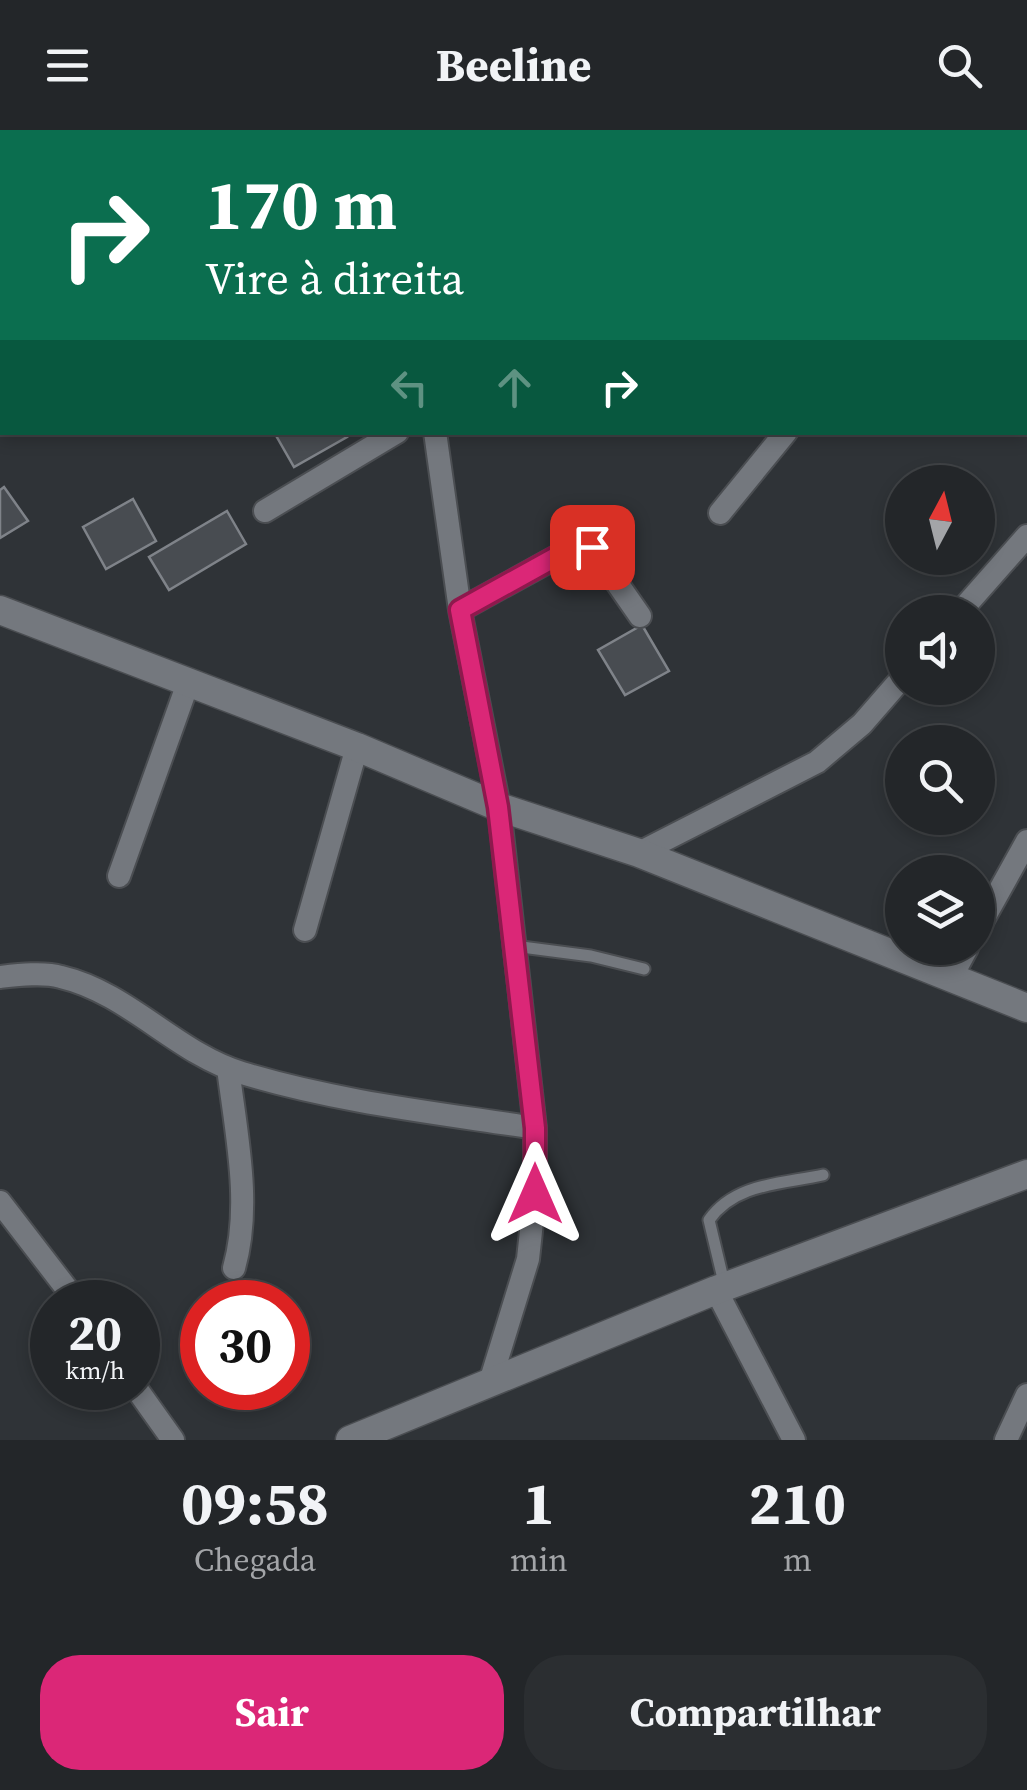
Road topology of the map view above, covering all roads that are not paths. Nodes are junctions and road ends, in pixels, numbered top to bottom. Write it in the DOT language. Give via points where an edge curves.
graph roads {
  1 [pos="392,435"];
  2 [pos="435,435"];
  3 [pos="784,435"];
  4 [pos="266,511"];
  5 [pos="720,513"];
  6 [pos="1027,536"];
  7 [pos="975,595"];
  8 [pos="0,610"];
  9 [pos="460,610"];
  10 [pos="640,616"];
  11 [pos="188,684"];
  12 [pos="885,698"];
  13 [pos="356,748"];
  14 [pos="498,807"];
  15 [pos="1027,840"];
  16 [pos="640,853"];
  17 [pos="119,876"];
  18 [pos="995,898"];
  19 [pos="305,930"];
  20 [pos="514,946"];
  21 [pos="958,965"];
  22 [pos="644,969"];
  23 [pos="1,974"];
  24 [pos="952,976"];
  25 [pos="1027,1008"];
  26 [pos="228,1068"];
  27 [pos="535,1128"];
  28 [pos="1027,1174"];
  29 [pos="823,1175"];
  30 [pos="0,1202"];
  31 [pos="234,1268"];
  32 [pos="60,1280"];
  33 [pos="720,1288"];
  34 [pos="491,1380"];
  35 [pos="1027,1395"];
  36 [pos="152,1410"];
  37 [pos="173,1440"];
  38 [pos="350,1440"];
  39 [pos="794,1440"];
  40 [pos="1006,1440"];
  1 -- 4 [label="street"];
  2 -- 9 [label="street"];
  3 -- 5 [label="street"];
  6 -- 7 [label="street"];
  8 -- 11 [label="street"];
  9 -- 10 [label="street" via="572,548 592,547"];
  9 -- 14 [label="street"];
  11 -- 13 [label="street"];
  11 -- 17 [label="street"];
  12 -- 16 [label="street" via="817,762"];
  13 -- 14 [label="street"];
  13 -- 19 [label="street"];
  14 -- 16 [label="street"];
  14 -- 20 [label="street"];
  15 -- 18 [label="street"];
  16 -- 24 [label="street"];
  20 -- 22 [label="lane"];
  20 -- 27 [label="street"];
  21 -- 24 [label="street"];
  23 -- 26 [label="street" via="59,976 108,995"];
  24 -- 25 [label="street"];
  26 -- 27 [label="street" via="327,1094"];
  26 -- 31 [label="street" via="241,1195"];
  27 -- 34 [label="street" via="528,1258"];
  28 -- 33 [label="street"];
  29 -- 33 [label="lane" via="722,1202 709,1220"];
  30 -- 32 [label="street"];
  33 -- 34 [label="street"];
  33 -- 39 [label="street"];
  34 -- 38 [label="street"];
  35 -- 40 [label="street"];
  36 -- 37 [label="street"];
}
